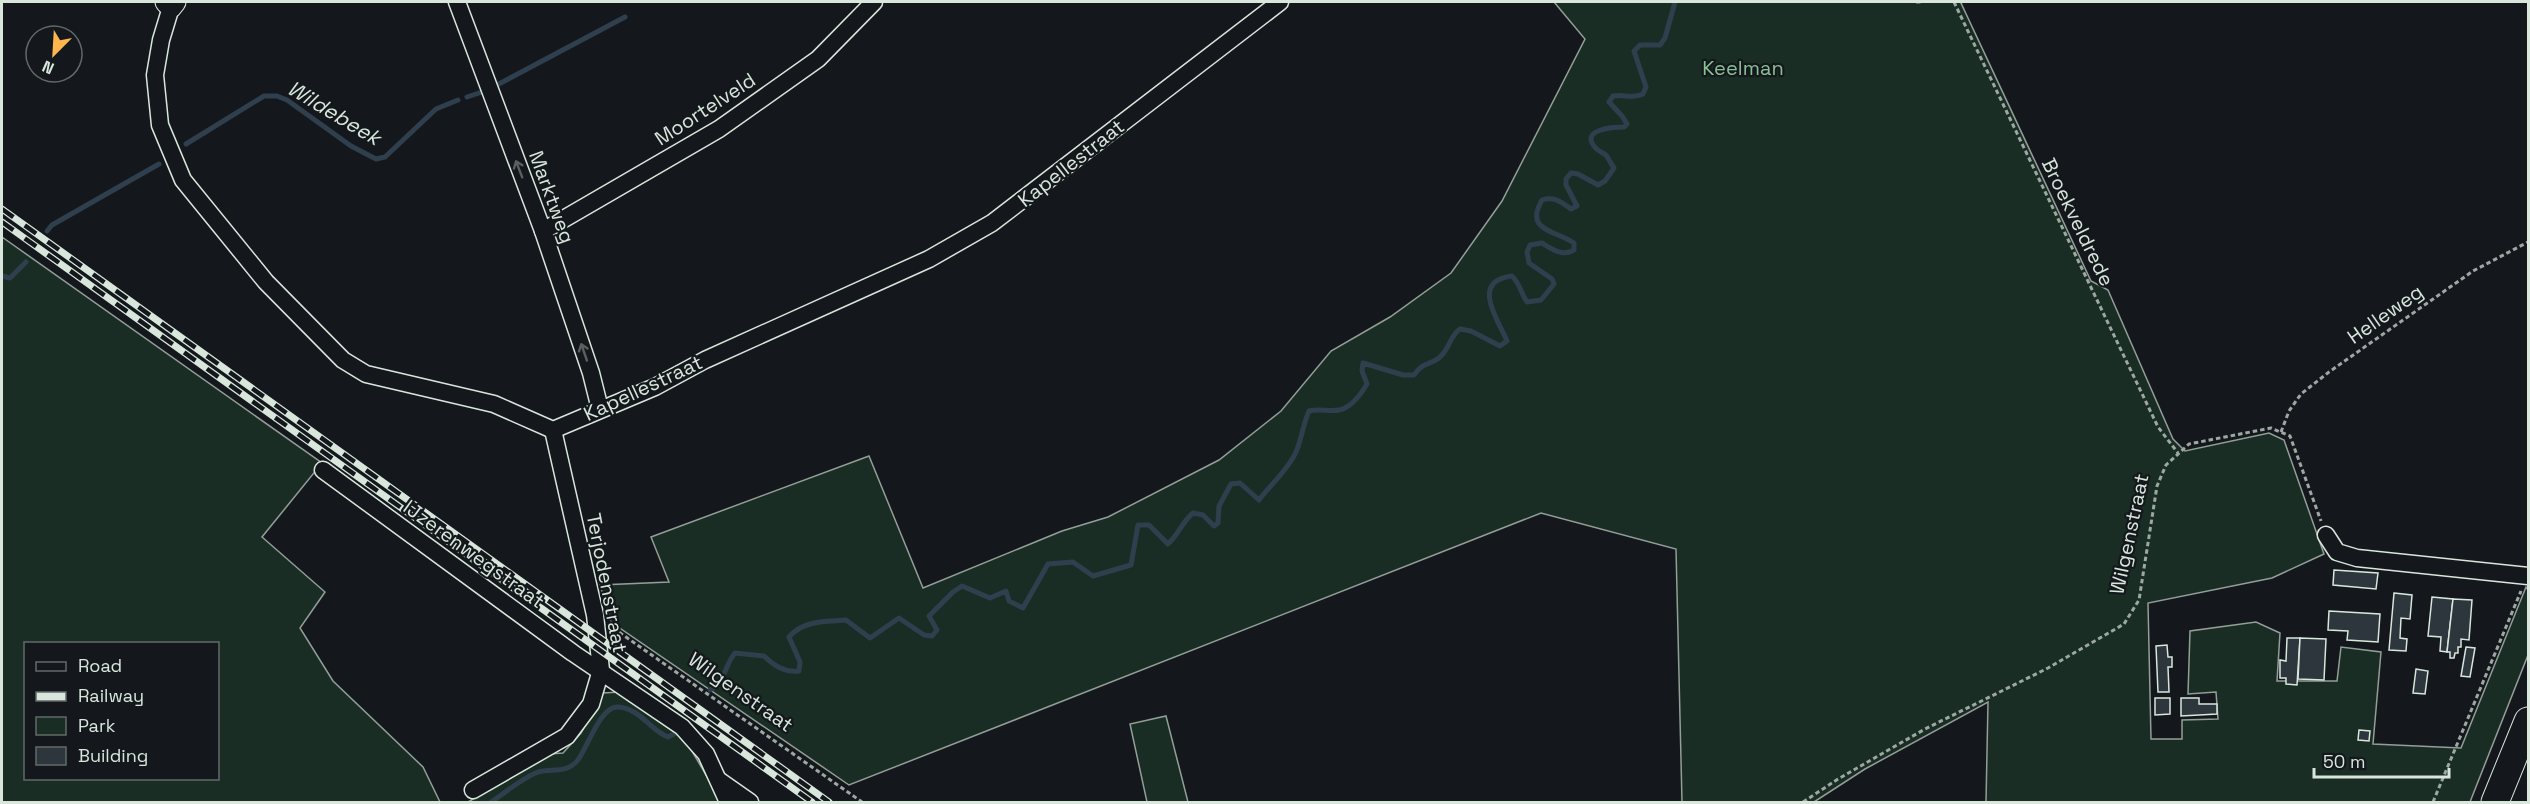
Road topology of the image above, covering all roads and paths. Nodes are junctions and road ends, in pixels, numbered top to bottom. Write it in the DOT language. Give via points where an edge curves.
graph roads {
  1 [pos="457,2"];
  2 [pos="874,2"];
  3 [pos="1280,2"];
  4 [pos="1916,2"];
  5 [pos="1923,2"];
  6 [pos="1954,2"];
  7 [pos="171,3"];
  8 [pos="543,231"];
  9 [pos="2529,242"];
  10 [pos="600,408"];
  11 [pos="553,430"];
  12 [pos="2281,432"];
  13 [pos="2178,453"];
  14 [pos="323,470"];
  15 [pos="2326,536"];
  16 [pos="2528,575"];
  17 [pos="595,615"];
  18 [pos="601,670"];
  19 [pos="2529,721"];
  20 [pos="720,780"];
  21 [pos="473,790"];
  22 [pos="728,802"];
  23 [pos="750,802"];
  24 [pos="862,802"];
  25 [pos="1803,802"];
  26 [pos="2433,802"];
  27 [pos="2495,802"];
  8 -- 1 [label="street, Marktweg, one-way"];
  2 -- 8 [label="street, Moortelveld" via="818,59 719,129"];
  3 -- 10 [label="street, Kapellestraat" via="992,223 929,259 705,360 655,387"];
  4 -- 5 [label="path"];
  6 -- 13 [label="path, Broekveldrede" via="2158,427"];
  7 -- 11 [label="street" via="155,75 160,125 183,180 266,282 343,360 366,374 494,404"];
  10 -- 8 [label="street, Marktweg, one-way"];
  9 -- 12 [label="path, Helleweg" via="2473,271 2329,372 2301,394"];
  10 -- 11 [label="street, Kapellestraat"];
  11 -- 17 [label="street, Terjodenstraat"];
  12 -- 13 [label="path" via="2271,428 2189,444"];
  12 -- 15 [label="path" via="2290,436"];
  13 -- 25 [label="path, Wilgenstraat" via="2166,465 2157,486 2139,600 2124,624 2048,668 1924,729"];
  14 -- 18 [label="street, IJzerenwegstraat"];
  15 -- 16 [label="street" via="2337,552 2357,558"];
  16 -- 26 [label="path"];
  17 -- 18 [label="street, Terjodenstraat"];
  17 -- 24 [label="path, Wilgenstraat"];
  18 -- 20 [label="street, IJzerenwegstraat" via="682,727 706,754"];
  18 -- 21 [label="street, Terjodenstraat" via="591,704 567,736"];
  19 -- 27 [label="highway"];
  20 -- 22 [label="street, IJzerenwegstraat"];
  20 -- 23 [label="street"];
}
